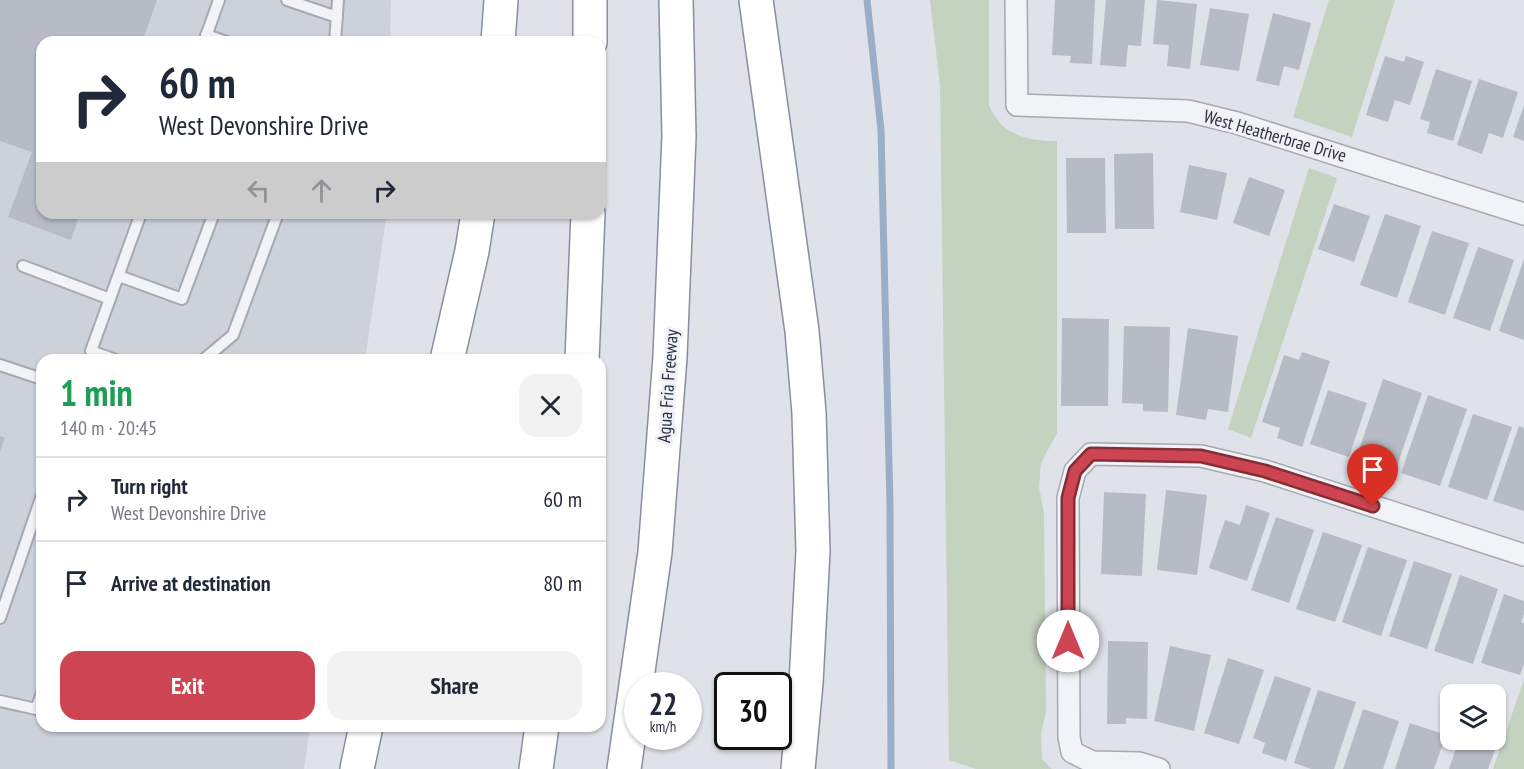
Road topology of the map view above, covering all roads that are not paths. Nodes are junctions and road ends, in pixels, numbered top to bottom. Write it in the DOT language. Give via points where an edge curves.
graph roads {
  1 [pos="219,0"];
  2 [pos="287,0"];
  3 [pos="338,0"];
  4 [pos="501,0"];
  5 [pos="590,0"];
  6 [pos="676,0"];
  7 [pos="756,0"];
  8 [pos="1016,0"];
  9 [pos="337,17"];
  10 [pos="206,36"];
  11 [pos="335,36"];
  12 [pos="498,36"];
  13 [pos="591,36"];
  14 [pos="1524,214"];
  15 [pos="139,219"];
  16 [pos="212,219"];
  17 [pos="276,219"];
  18 [pos="477,219"];
  19 [pos="588,219"];
  20 [pos="23,266"];
  21 [pos="119,276"];
  22 [pos="110,299"];
  23 [pos="91,354"];
  24 [pos="210,354"];
  25 [pos="448,354"];
  26 [pos="582,354"];
  27 [pos="0,365"];
  28 [pos="36,377"];
  29 [pos="36,513"];
  30 [pos="1524,555"];
  31 [pos="0,618"];
  32 [pos="0,701"];
  33 [pos="36,709"];
  34 [pos="365,732"];
  35 [pos="541,732"];
  36 [pos="357,769"];
  37 [pos="536,769"];
  38 [pos="624,769"];
  39 [pos="798,769"];
  40 [pos="1159,769"];
  1 -- 10 [label="lane"];
  2 -- 9 [label="lane"];
  3 -- 9 [label="lane"];
  4 -- 12 [label="highway"];
  5 -- 13 [label="highway"];
  6 -- 38 [label="highway, Agua Fria Freeway" via="679,136 669,368 655,552"];
  7 -- 39 [label="highway" via="802,331 809,413 813,551"];
  8 -- 14 [label="street, West Heatherbrae Drive" via="1017,105 1188,111"];
  9 -- 11 [label="lane"];
  15 -- 21 [label="lane"];
  16 -- 21 [label="lane" via="182,299"];
  17 -- 24 [label="lane" via="233,336"];
  18 -- 25 [label="highway"];
  19 -- 26 [label="highway"];
  20 -- 22 [label="lane"];
  21 -- 22 [label="lane"];
  22 -- 23 [label="lane"];
  27 -- 28 [label="lane"];
  29 -- 31 [label="lane"];
  30 -- 40 [label="street" via="1265,471 1201,456 1091,454 1075,471 1068,498 1072,752 1092,762 1139,763"];
  32 -- 33 [label="lane"];
  34 -- 36 [label="highway"];
  35 -- 37 [label="highway"];
}
